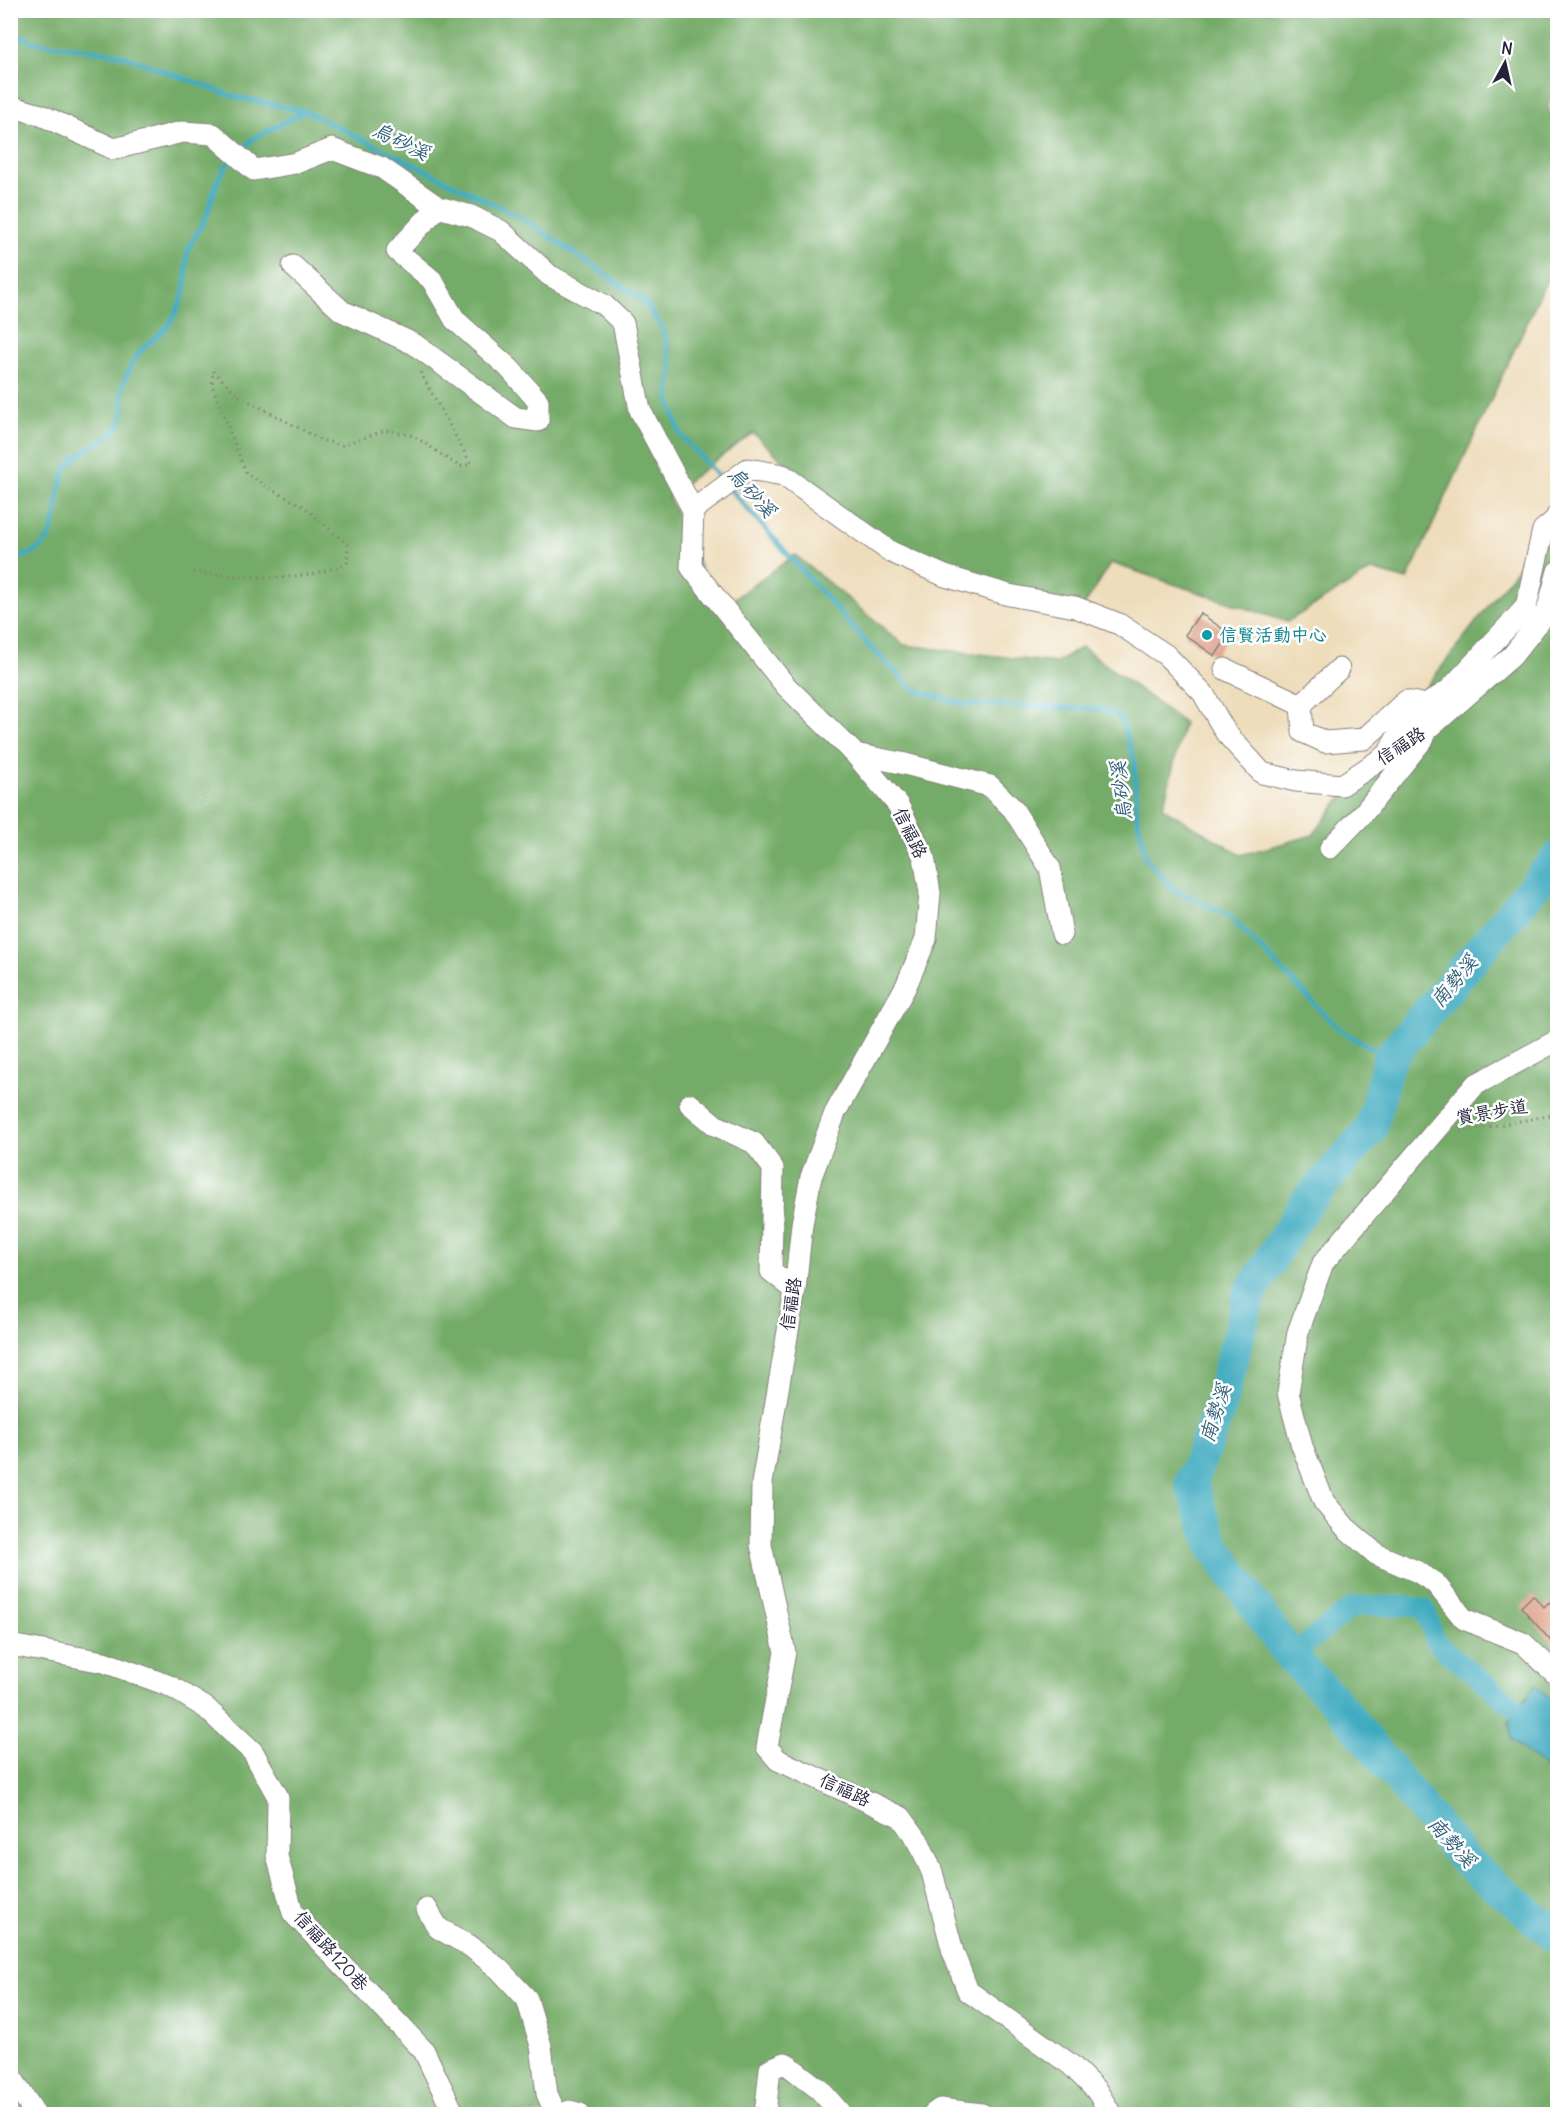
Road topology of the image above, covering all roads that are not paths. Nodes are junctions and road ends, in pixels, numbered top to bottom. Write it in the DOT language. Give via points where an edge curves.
graph roads {
  1 [pos="10,106"];
  2 [pos="438,207"];
  3 [pos="293,266"];
  4 [pos="693,510"];
  5 [pos="1557,514"];
  6 [pos="1557,571"];
  7 [pos="1225,669"];
  8 [pos="1339,669"];
  9 [pos="1301,705"];
  10 [pos="1431,714"];
  11 [pos="855,754"];
  12 [pos="1330,848"];
  13 [pos="1062,934"];
  14 [pos="1557,1040"];
  15 [pos="690,1104"];
  16 [pos="795,1290"];
  17 [pos="10,1645"];
  18 [pos="1557,1676"];
  19 [pos="427,1909"];
  20 [pos="10,2075"];
  21 [pos="34,2115"];
  22 [pos="454,2115"];
  23 [pos="556,2115"];
  24 [pos="564,2115"];
  25 [pos="580,2115"];
  26 [pos="765,2115"];
  27 [pos="842,2115"];
  28 [pos="933,2115"];
  29 [pos="982,2115"];
  30 [pos="1111,2115"];
  1 -- 2 [label="street" via="42,115 114,149 182,132 213,134 254,170 296,163 332,149 382,168"];
  2 -- 3 [label="street" via="397,251 432,280 455,320 509,368 538,401 538,421 516,418 414,344 342,311"];
  2 -- 4 [label="street" via="471,216 501,231 549,274 604,305 623,323 640,410"];
  4 -- 10 [label="street, 信福路" via="748,468 783,475 891,552 945,576 1009,595 1075,607 1119,624 1166,655 1203,693 1226,733 1262,773 1342,785 1388,754"];
  4 -- 11 [label="street, 信福路" via="691,567 785,685"];
  5 -- 10 [label="street" via="1543,530 1526,607"];
  6 -- 10 [label="street, 信福路" via="1548,612 1512,656"];
  7 -- 9 [label="street"];
  8 -- 9 [label="street"];
  9 -- 10 [label="street" via="1303,732 1325,742 1364,739 1406,701"];
  10 -- 12 [label="street" via="1362,815"];
  11 -- 13 [label="street" via="990,786 1013,809 1050,868"];
  11 -- 16 [label="street, 信福路" via="898,805 924,857 930,893 926,939 906,986 827,1134 811,1177"];
  14 -- 18 [label="street" via="1475,1085 1323,1263 1298,1332 1288,1393 1302,1446 1324,1502 1346,1528 1376,1554 1436,1584 1464,1619 1523,1643"];
  15 -- 16 [label="street" via="715,1125 754,1143 772,1168 771,1271"];
  16 -- 30 [label="street, 信福路" via="762,1482 761,1545 785,1652 767,1747 778,1760 901,1817 920,1842 932,1872 953,1952 968,1991 1071,2065 1097,2091"];
  17 -- 22 [label="street, 信福路120巷" via="104,1662 170,1686 206,1708 253,1752 278,1797 277,1856 293,1913 423,2051"];
  19 -- 23 [label="street" via="438,1928 499,1969 526,1999 541,2046 547,2094"];
  20 -- 21 [label="street"];
  24 -- 25 [label="street" via="569,2111"];
  26 -- 27 [label="street" via="770,2069 784,2063 820,2090"];
  28 -- 29 [label="street" via="940,2109 962,2109"];
}
